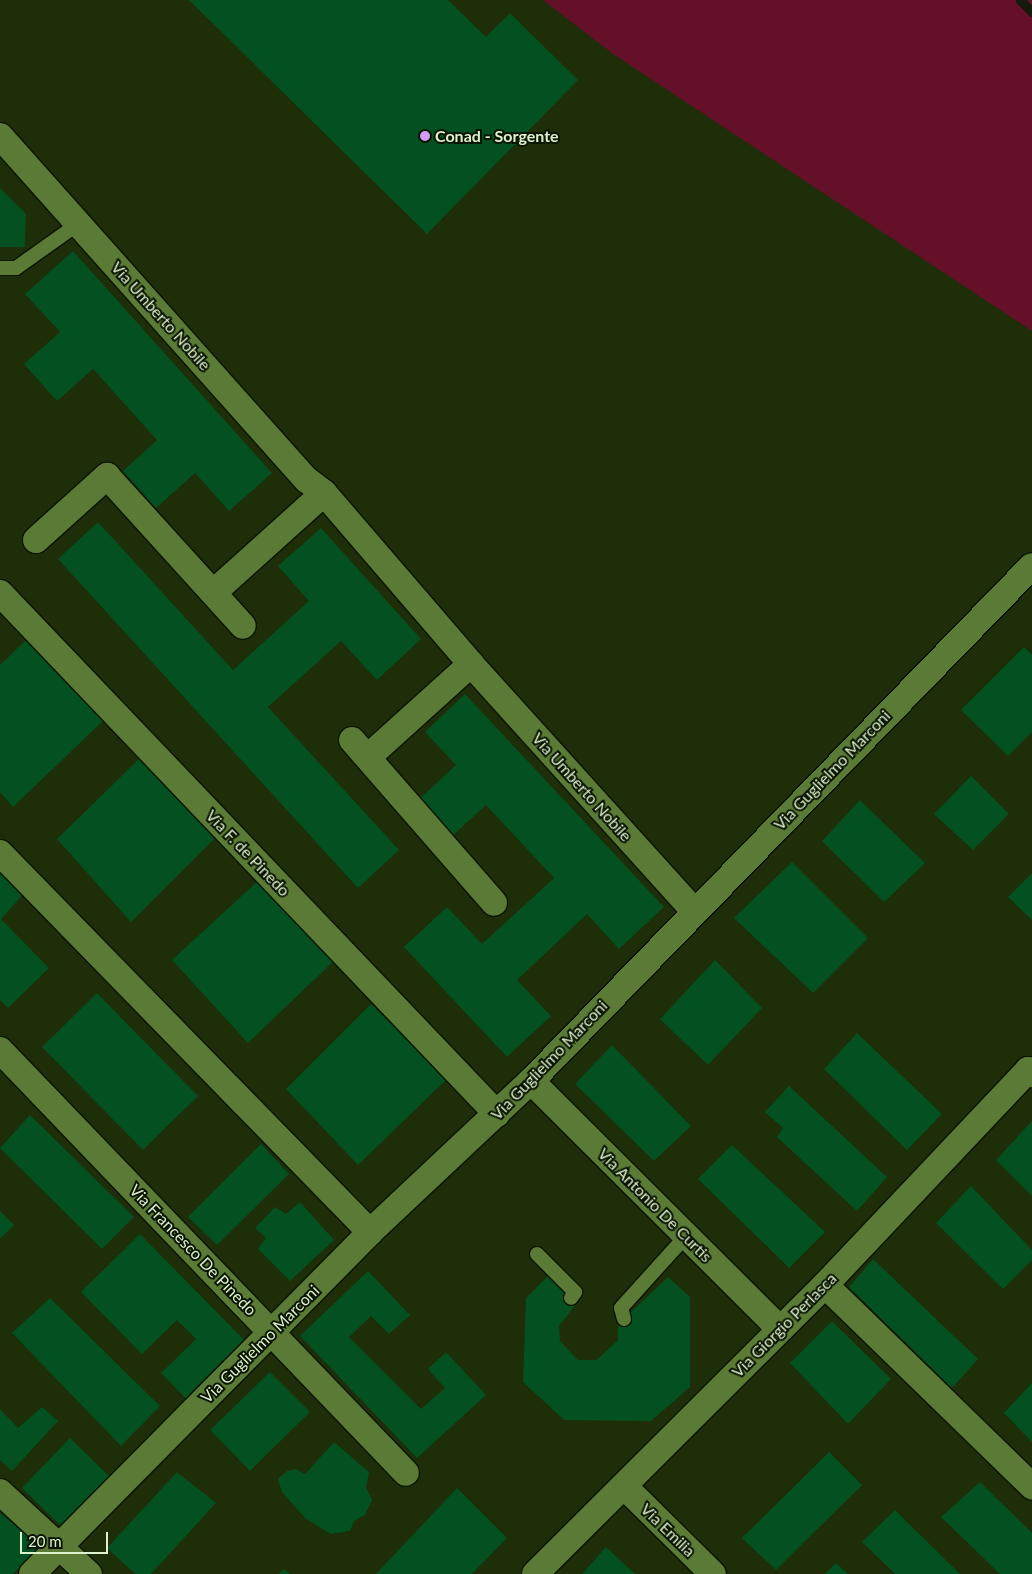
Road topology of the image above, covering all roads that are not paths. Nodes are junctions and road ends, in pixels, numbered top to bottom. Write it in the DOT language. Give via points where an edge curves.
graph roads {
  1 [pos="0,136"];
  2 [pos="78,224"];
  3 [pos="0,268"];
  4 [pos="324,493"];
  5 [pos="36,540"];
  6 [pos="1032,566"];
  7 [pos="214,592"];
  8 [pos="0,593"];
  9 [pos="243,626"];
  10 [pos="470,664"];
  11 [pos="0,852"];
  12 [pos="494,902"];
  13 [pos="694,911"];
  14 [pos="0,1050"];
  15 [pos="1031,1070"];
  16 [pos="531,1081"];
  17 [pos="497,1114"];
  18 [pos="370,1232"];
  19 [pos="686,1236"];
  20 [pos="537,1254"];
  21 [pos="825,1285"];
  22 [pos="572,1298"];
  23 [pos="624,1319"];
  24 [pos="779,1328"];
  25 [pos="273,1333"];
  26 [pos="406,1473"];
  27 [pos="624,1486"];
  28 [pos="1032,1486"];
  29 [pos="0,1492"];
  30 [pos="57,1546"];
  31 [pos="32,1574"];
  32 [pos="89,1574"];
  33 [pos="535,1574"];
  34 [pos="713,1574"];
  1 -- 2 [label="street, Via Umberto Nobile"];
  2 -- 3 [label="lane" via="16,268"];
  2 -- 4 [label="street, Via Umberto Nobile" via="308,480"];
  4 -- 7 [label="street"];
  4 -- 10 [label="street, Via Umberto Nobile"];
  5 -- 7 [label="street" via="107,476"];
  6 -- 13 [label="street, Via Guglielmo Marconi"];
  7 -- 9 [label="street"];
  8 -- 17 [label="street, Via F. de Pinedo"];
  10 -- 12 [label="street" via="360,748"];
  10 -- 13 [label="street, Via Umberto Nobile"];
  11 -- 18 [label="street"];
  13 -- 16 [label="street, Via Guglielmo Marconi"];
  14 -- 25 [label="street, Via Francesco De Pinedo"];
  15 -- 21 [label="street, Via Giorgio Perlasca"];
  16 -- 17 [label="street, Via Guglielmo Marconi"];
  16 -- 19 [label="street, Via Antonio De Curtis"];
  17 -- 18 [label="street, Via Guglielmo Marconi"];
  18 -- 25 [label="street, Via Guglielmo Marconi"];
  19 -- 23 [label="lane" via="621,1308"];
  19 -- 24 [label="street, Via Antonio De Curtis"];
  20 -- 22 [label="lane" via="575,1292"];
  21 -- 24 [label="street, Via Giorgio Perlasca"];
  21 -- 28 [label="street"];
  24 -- 27 [label="street, Via Giorgio Perlasca"];
  25 -- 26 [label="street, Via Francesco De Pinedo"];
  25 -- 30 [label="street, Via Guglielmo Marconi"];
  27 -- 33 [label="street, Via Giorgio Perlasca"];
  27 -- 34 [label="street, Via Emilia"];
  29 -- 30 [label="street"];
  30 -- 31 [label="street, Via Guglielmo Marconi"];
  30 -- 32 [label="street"];
}
